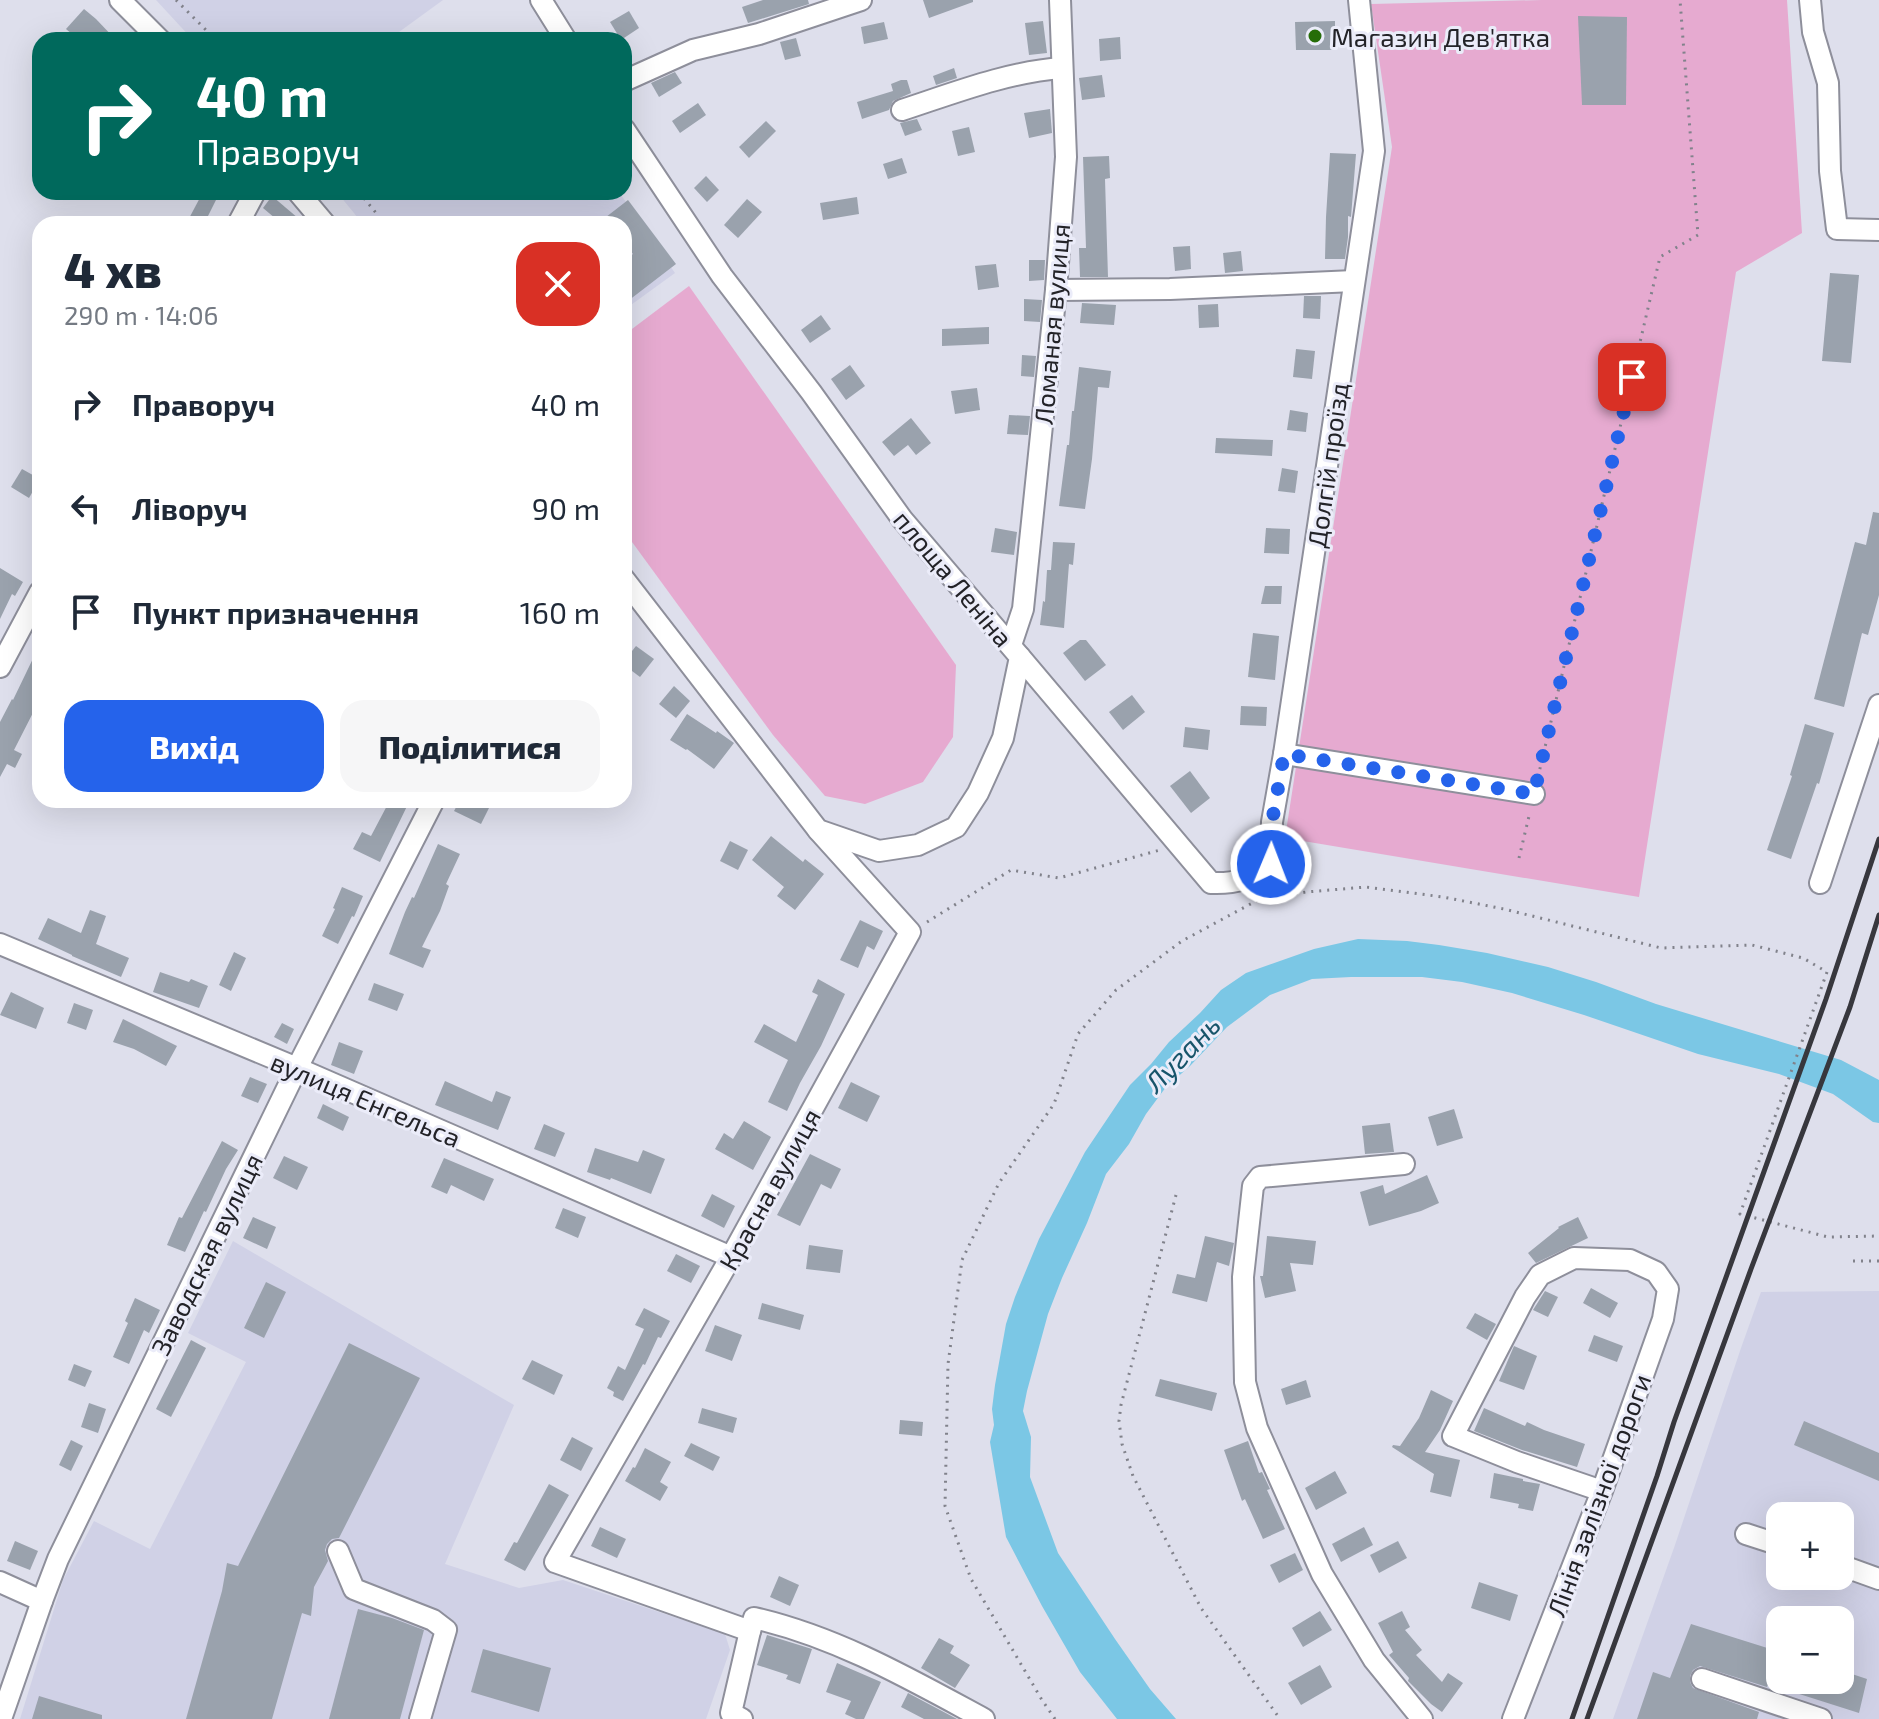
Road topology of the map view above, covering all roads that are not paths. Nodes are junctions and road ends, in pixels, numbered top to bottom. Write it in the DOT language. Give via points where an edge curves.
graph roads {
  1 [pos="120,0"];
  2 [pos="541,0"];
  3 [pos="861,0"];
  4 [pos="1060,0"];
  5 [pos="1359,0"];
  6 [pos="1810,0"];
  7 [pos="152,32"];
  8 [pos="561,32"];
  9 [pos="1062,68"];
  10 [pos="632,77"];
  11 [pos="902,110"];
  12 [pos="632,141"];
  13 [pos="305,200"];
  14 [pos="318,216"];
  15 [pos="1879,230"];
  16 [pos="1354,281"];
  17 [pos="1056,290"];
  18 [pos="632,589"];
  19 [pos="32,607"];
  20 [pos="1016,651"];
  21 [pos="0,667"];
  22 [pos="1879,705"];
  23 [pos="1284,754"];
  24 [pos="1534,794"];
  25 [pos="430,808"];
  26 [pos="818,830"];
  27 [pos="1820,883"];
  28 [pos="0,944"];
  29 [pos="297,1068"];
  30 [pos="1404,1164"];
  31 [pos="731,1257"];
  32 [pos="1602,1491"];
  33 [pos="1746,1534"];
  34 [pos="1766,1540"];
  35 [pos="338,1551"];
  36 [pos="1854,1570"];
  37 [pos="1879,1579"];
  38 [pos="0,1582"];
  39 [pos="42,1601"];
  40 [pos="750,1631"];
  41 [pos="1702,1679"];
  42 [pos="1,1719"];
  43 [pos="420,1719"];
  44 [pos="742,1719"];
  45 [pos="984,1719"];
  46 [pos="1422,1719"];
  47 [pos="1513,1719"];
  48 [pos="1821,1719"];
  1 -- 7 [label="street"];
  2 -- 8 [label="street"];
  3 -- 10 [label="street" via="693,50"];
  4 -- 9 [label="street, Ломаная вулиця"];
  5 -- 16 [label="street, Долгій проїзд" via="1374,151"];
  6 -- 15 [label="street" via="1828,83 1837,229"];
  9 -- 11 [label="street" via="1008,77"];
  9 -- 17 [label="street, Ломаная вулиця" via="1066,157"];
  12 -- 20 [label="street, площа Леніна" via="722,276 902,519"];
  13 -- 14 [label="street"];
  16 -- 17 [label="street"];
  16 -- 23 [label="street, Долгій проїзд"];
  17 -- 20 [label="street, Ломаная вулиця"];
  18 -- 26 [label="street"];
  19 -- 21 [label="street"];
  20 -- 23 [label="street, Долгій проїзд" via="1211,883 1249,879 1271,864"];
  20 -- 26 [label="street, площа Леніна" via="1003,738 956,827 918,845 879,851"];
  22 -- 27 [label="street"];
  23 -- 24 [label="street"];
  25 -- 29 [label="street, Заводская вулиця"];
  26 -- 31 [label="street, Красна вулиця" via="910,932"];
  28 -- 29 [label="street, вулиця Енгельса"];
  29 -- 31 [label="street, вулиця Енгельса"];
  29 -- 39 [label="street, Заводская вулиця"];
  30 -- 46 [label="street" via="1260,1177 1253,1186 1243,1277 1245,1382 1257,1428 1322,1574 1374,1660"];
  31 -- 40 [label="street, Красна вулиця" via="555,1562"];
  32 -- 32 [label="street, Лінія залізної дороги" via="1453,1436 1525,1297 1540,1275 1574,1258 1630,1260 1656,1272 1668,1289 1663,1319"];
  32 -- 47 [label="street, Лінія залізної дороги"];
  33 -- 34 [label="street"];
  35 -- 43 [label="street" via="354,1589 446,1630"];
  36 -- 37 [label="street"];
  38 -- 39 [label="street"];
  39 -- 42 [label="street, Заводская вулиця"];
  40 -- 44 [label="street" via="731,1713"];
  40 -- 45 [label="street" via="754,1618 836,1644"];
  41 -- 48 [label="street"];
}
